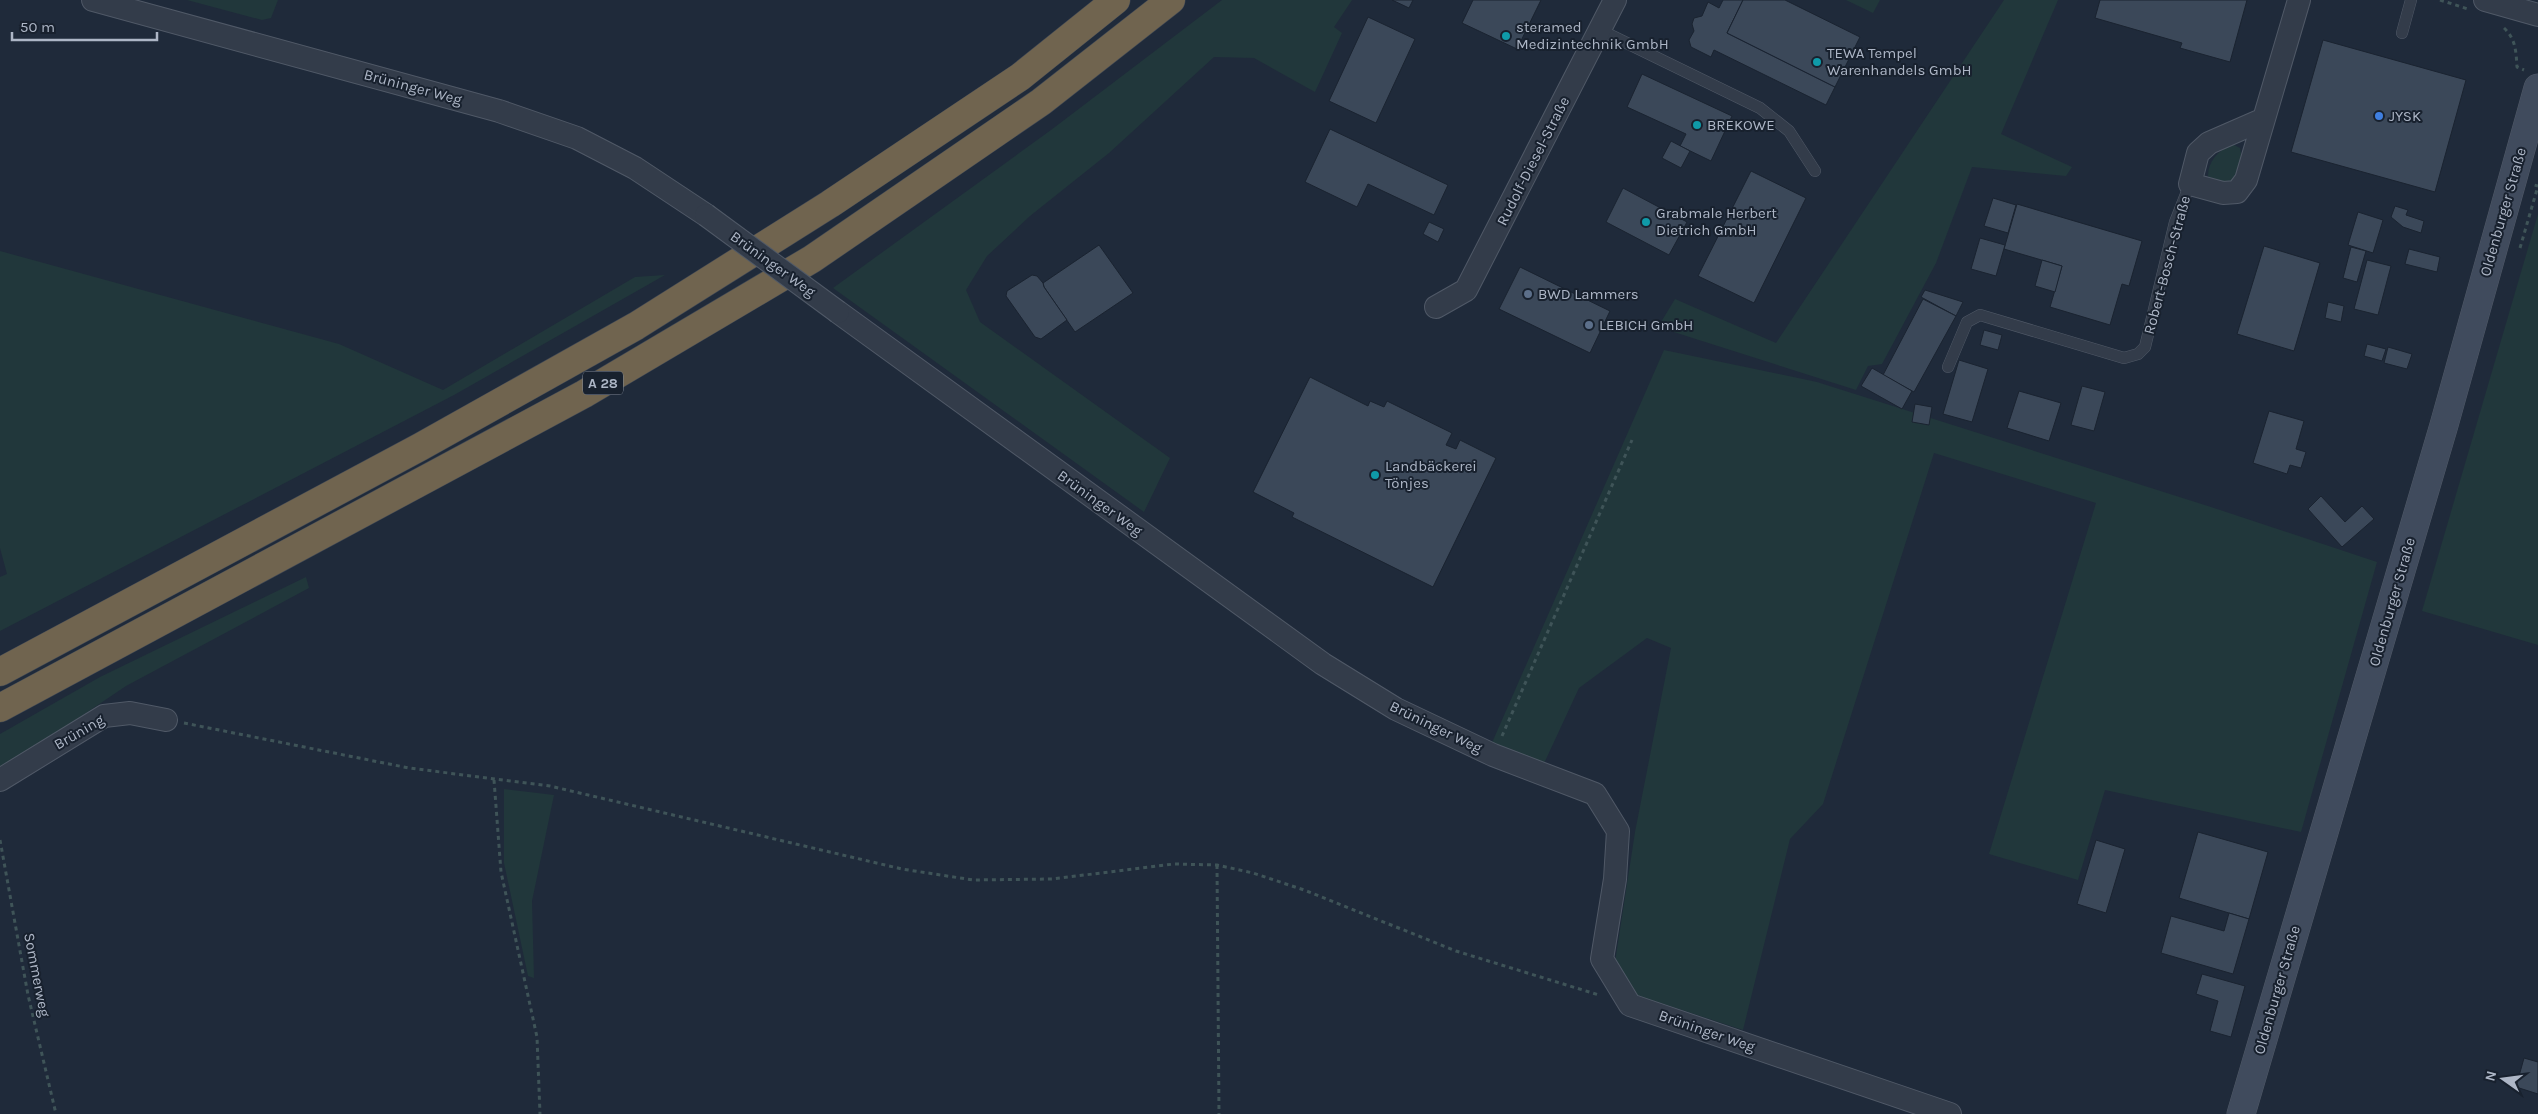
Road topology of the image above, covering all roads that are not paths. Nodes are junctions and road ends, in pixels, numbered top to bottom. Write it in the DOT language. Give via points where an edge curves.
graph roads {
  1 [pos="93,0"];
  2 [pos="1116,0"];
  3 [pos="1171,0"];
  4 [pos="1615,0"];
  5 [pos="2299,0"];
  6 [pos="2411,0"];
  7 [pos="2479,6"];
  8 [pos="2538,15"];
  9 [pos="1600,30"];
  10 [pos="2402,33"];
  11 [pos="2534,80"];
  12 [pos="2264,119"];
  13 [pos="1815,171"];
  14 [pos="2190,184"];
  15 [pos="1436,307"];
  16 [pos="1948,367"];
  17 [pos="0,672"];
  18 [pos="0,708"];
  19 [pos="166,720"];
  20 [pos="0,780"];
  21 [pos="1950,1114"];
  22 [pos="2241,1114"];
  1 -- 21 [label="street, Brüninger Weg, bridge" via="489,108 577,138 635,168 706,215 1323,664 1396,709 1493,755 1595,794 1618,831 1615,879 1602,959 1630,1004"];
  2 -- 17 [label="highway, A 28" via="1012,82 830,204 636,326 420,447"];
  3 -- 18 [label="highway, A 28" via="1041,102 796,268 584,394"];
  4 -- 9 [label="street, Rudolf-Diesel-Straße"];
  5 -- 12 [label="street, Robert-Bosch-Straße"];
  6 -- 10 [label="lane"];
  7 -- 8 [label="street"];
  9 -- 13 [label="lane" via="1760,108 1789,130"];
  9 -- 15 [label="street, Rudolf-Diesel-Straße" via="1466,290"];
  11 -- 22 [label="main road, Oldenburger Straße" via="2444,425"];
  12 -- 14 [label="street, Robert-Bosch-Straße" via="2209,143 2198,153"];
  12 -- 14 [label="street, Robert-Bosch-Straße" via="2246,180 2237,192 2223,193"];
  14 -- 16 [label="lane, Robert-Bosch-Straße" via="2176,222 2145,347 2138,354 2124,358 1980,315 1967,322"];
  19 -- 20 [label="street, Brüning" via="130,713 104,716"];
}
